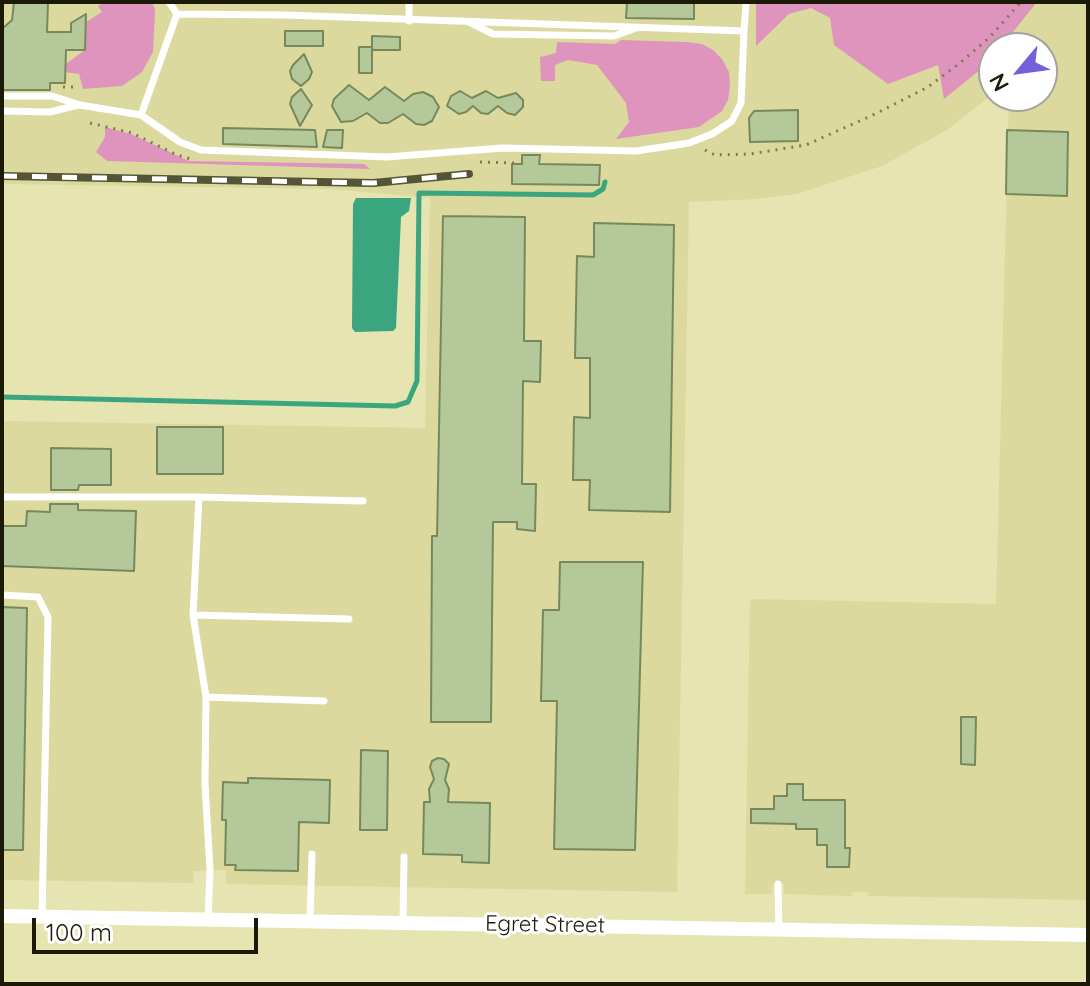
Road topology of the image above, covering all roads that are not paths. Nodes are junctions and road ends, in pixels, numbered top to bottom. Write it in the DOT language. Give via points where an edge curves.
graph roads {
  1 [pos="169,2"];
  2 [pos="409,2"];
  3 [pos="746,2"];
  4 [pos="177,14"];
  5 [pos="409,21"];
  6 [pos="744,31"];
  7 [pos="2,96"];
  8 [pos="80,105"];
  9 [pos="2,111"];
  10 [pos="141,115"];
  11 [pos="2,497"];
  12 [pos="199,497"];
  13 [pos="363,501"];
  14 [pos="2,595"];
  15 [pos="193,615"];
  16 [pos="349,619"];
  17 [pos="206,697"];
  18 [pos="324,701"];
  19 [pos="312,854"];
  20 [pos="404,857"];
  21 [pos="778,884"];
  22 [pos="2,916"];
  23 [pos="42,917"];
  24 [pos="208,920"];
  25 [pos="310,921"];
  26 [pos="403,923"];
  27 [pos="779,930"];
  28 [pos="1088,935"];
  1 -- 4 [label="lane"];
  2 -- 5 [label="lane"];
  3 -- 6 [label="lane"];
  4 -- 5 [label="lane"];
  4 -- 10 [label="lane"];
  5 -- 6 [label="lane"];
  6 -- 10 [label="lane" via="741,103 732,121 689,143 636,151 503,148 387,157 201,150"];
  7 -- 8 [label="lane" via="52,96"];
  8 -- 9 [label="lane" via="50,112"];
  8 -- 10 [label="lane"];
  11 -- 12 [label="lane"];
  12 -- 13 [label="lane"];
  12 -- 15 [label="lane"];
  14 -- 23 [label="lane" via="38,597 48,617"];
  15 -- 16 [label="lane"];
  15 -- 17 [label="lane"];
  17 -- 18 [label="lane"];
  17 -- 24 [label="lane"];
  19 -- 25 [label="lane"];
  20 -- 26 [label="lane"];
  21 -- 27 [label="lane"];
  22 -- 23 [label="street, Egret Street"];
  23 -- 24 [label="street, Egret Street"];
  24 -- 25 [label="street, Egret Street"];
  25 -- 26 [label="street, Egret Street"];
  26 -- 27 [label="street, Egret Street"];
  27 -- 28 [label="street, Egret Street"];
}
